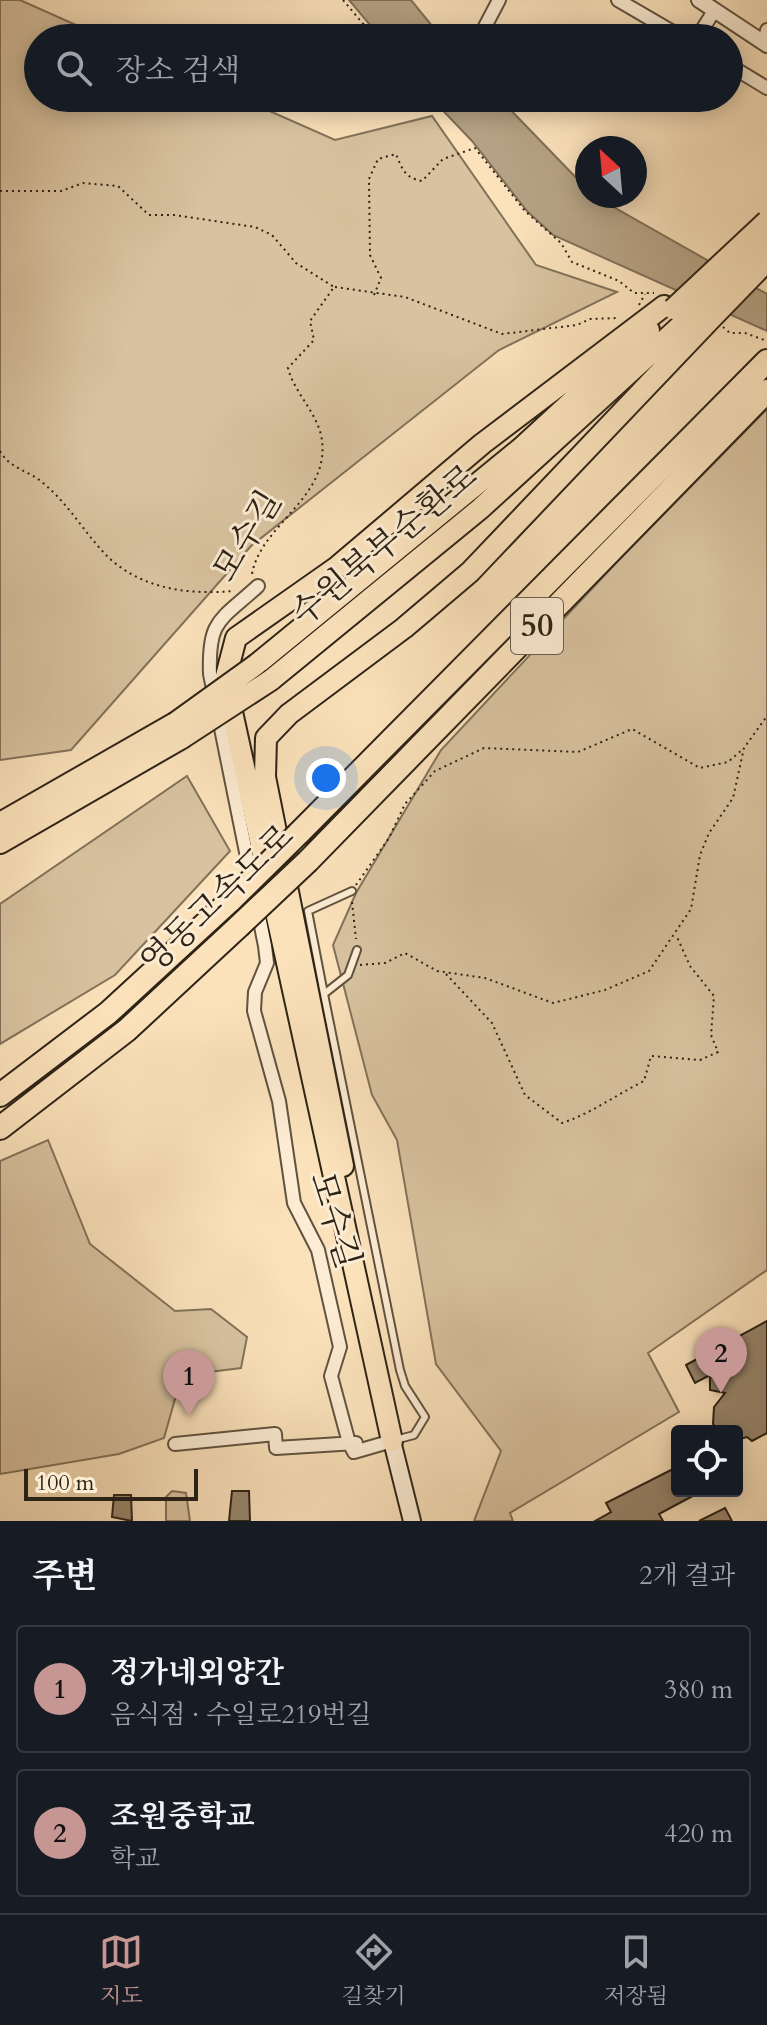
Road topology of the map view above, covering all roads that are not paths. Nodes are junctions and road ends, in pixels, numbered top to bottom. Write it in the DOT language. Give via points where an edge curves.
graph roads {
  1 [pos="499,0"];
  2 [pos="618,0"];
  3 [pos="699,0"];
  4 [pos="714,11"];
  5 [pos="486,24"];
  6 [pos="659,24"];
  7 [pos="706,24"];
  8 [pos="738,24"];
  9 [pos="743,27"];
  10 [pos="766,39"];
  11 [pos="743,73"];
  12 [pos="767,88"];
  13 [pos="763,231"];
  14 [pos="767,261"];
  15 [pos="682,315"];
  16 [pos="764,365"];
  17 [pos="767,391"];
  18 [pos="258,586"];
  19 [pos="178,730"];
  20 [pos="0,823"];
  21 [pos="0,843"];
  22 [pos="352,891"];
  23 [pos="357,950"];
  24 [pos="324,994"];
  25 [pos="0,1095"];
  26 [pos="0,1128"];
  27 [pos="392,1441"];
  28 [pos="349,1443"];
  29 [pos="175,1444"];
  30 [pos="412,1521"];
  1 -- 5 [label="street"];
  2 -- 6 [label="street"];
  3 -- 4 [label="street"];
  4 -- 7 [label="street"];
  4 -- 8 [label="street"];
  9 -- 10 [label="street"];
  11 -- 12 [label="street"];
  13 -- 15 [label="highway, 수원북부순환로, bridge"];
  14 -- 15 [label="highway, bridge"];
  15 -- 19 [label="highway, 수원북부순환로, bridge"];
  15 -- 19 [label="highway, 수원북부순환로, bridge" via="480,509 271,680"];
  15 -- 27 [label="highway" via="470,572 289,714 266,738 265,777 393,1420"];
  15 -- 27 [label="highway" via="482,444 337,567 236,638 225,680"];
  16 -- 25 [label="highway, 영동고속도로 / 50, bridge" via="231,900 108,1013"];
  17 -- 26 [label="highway, 영동고속도로 / 50, bridge" via="308,861 127,1030"];
  18 -- 28 [label="street, 모수길" via="215,625 209,640 210,674 265,946 267,963 255,992 254,1011 279,1101 294,1203 318,1250 340,1347 331,1376"];
  19 -- 20 [label="highway, 수원북부순환로"];
  19 -- 21 [label="highway, 수원북부순환로"];
  22 -- 24 [label="lane" via="308,911"];
  23 -- 24 [label="lane" via="348,975"];
  24 -- 27 [label="lane, 모수길" via="400,1370 425,1417 414,1435"];
  27 -- 28 [label="street"];
  27 -- 30 [label="main road"];
  28 -- 29 [label="street" via="276,1448 275,1434"];
}
